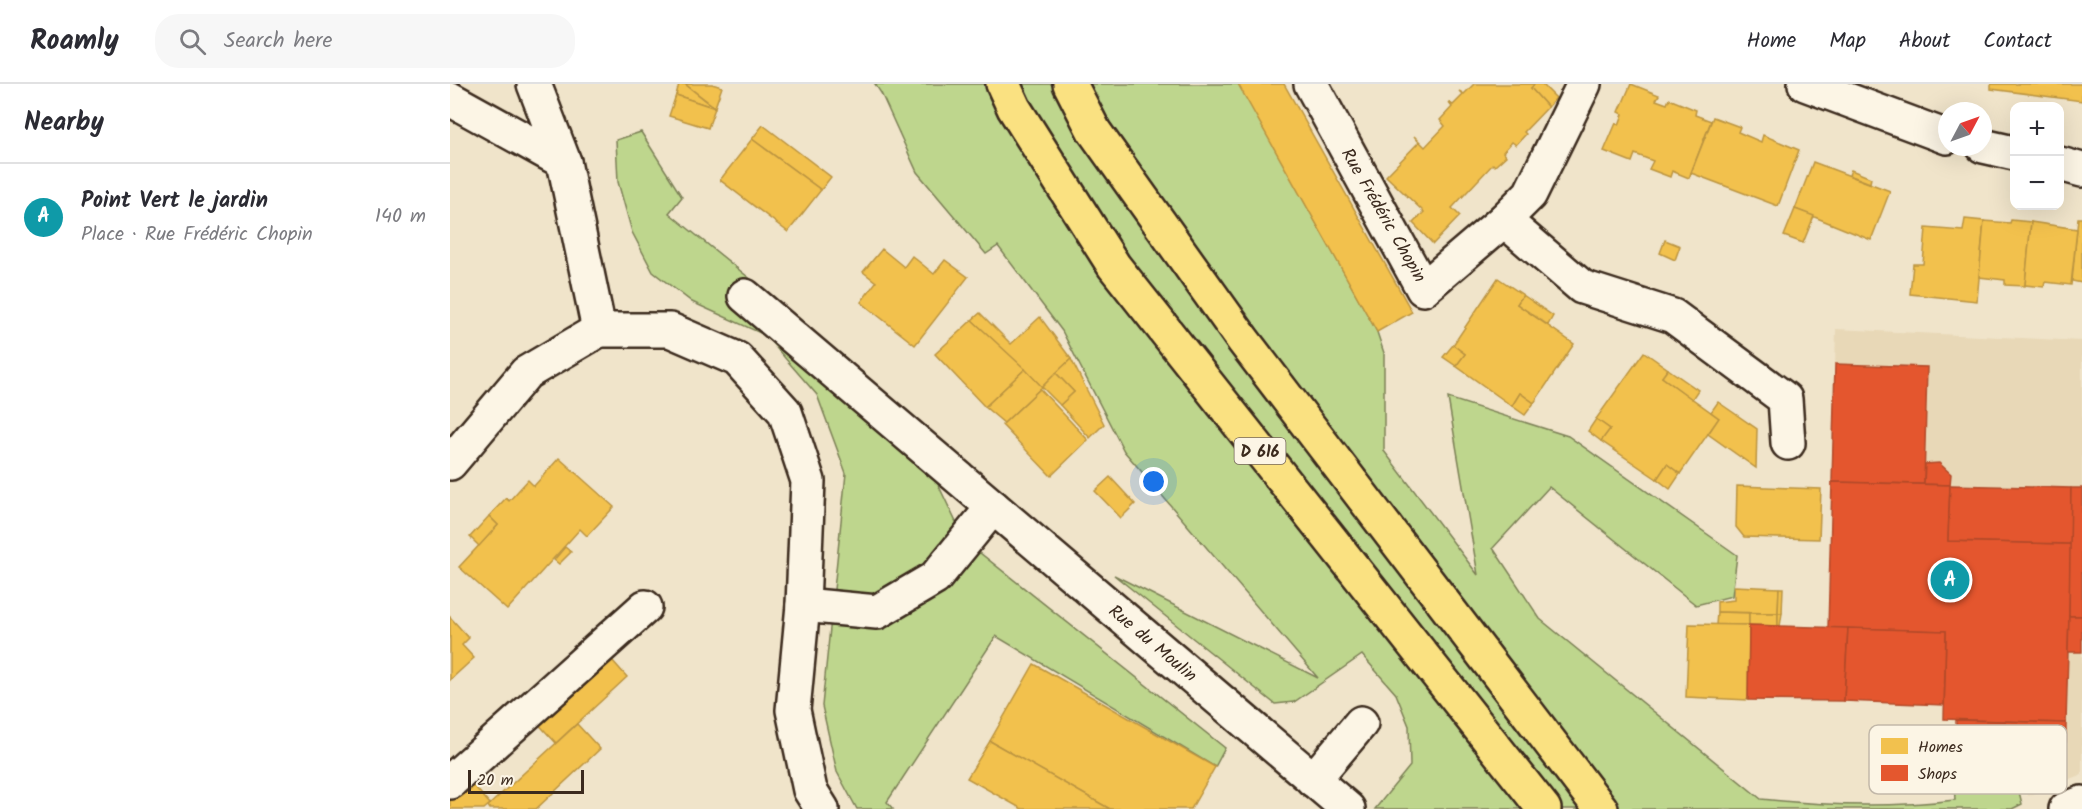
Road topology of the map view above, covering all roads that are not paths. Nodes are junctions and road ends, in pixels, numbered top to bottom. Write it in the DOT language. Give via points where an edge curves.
graph roads {
  1 [pos="534,84"];
  2 [pos="1003,84"];
  3 [pos="1070,84"];
  4 [pos="1311,84"];
  5 [pos="1584,84"];
  6 [pos="1805,84"];
  7 [pos="450,99"];
  8 [pos="1938,134"];
  9 [pos="1992,148"];
  10 [pos="2010,152"];
  11 [pos="564,162"];
  12 [pos="2064,165"];
  13 [pos="2082,170"];
  14 [pos="1504,220"];
  15 [pos="745,296"];
  16 [pos="599,330"];
  17 [pos="1788,443"];
  18 [pos="450,463"];
  19 [pos="993,507"];
  20 [pos="803,605"];
  21 [pos="645,607"];
  22 [pos="1361,723"];
  23 [pos="1313,780"];
  24 [pos="450,782"];
  25 [pos="2082,803"];
  26 [pos="822,809"];
  27 [pos="1348,809"];
  28 [pos="1544,809"];
  29 [pos="1601,809"];
  30 [pos="2066,809"];
  1 -- 11 [label="street"];
  2 -- 28 [label="main road, D 616" via="1014,108 1114,266"];
  3 -- 29 [label="main road, D 616" via="1094,131 1243,340"];
  4 -- 14 [label="street, Rue Frédéric Chopin" via="1423,289"];
  5 -- 14 [label="street, Rue Frédéric Chopin" via="1530,194"];
  6 -- 8 [label="street"];
  7 -- 11 [label="street"];
  9 -- 10 [label="street"];
  11 -- 16 [label="street"];
  12 -- 13 [label="street"];
  14 -- 17 [label="street" via="1582,287 1673,316 1785,399"];
  15 -- 19 [label="street, Rue du Moulin"];
  16 -- 18 [label="street" via="526,373"];
  16 -- 20 [label="street" via="670,330 736,359 785,412 808,481"];
  19 -- 20 [label="street" via="935,578 877,612"];
  19 -- 23 [label="street, Rue du Moulin"];
  20 -- 26 [label="street" via="793,710 810,790"];
  21 -- 24 [label="street"];
  22 -- 23 [label="street"];
  23 -- 27 [label="street, Rue du Moulin"];
  25 -- 30 [label="street"];
}
